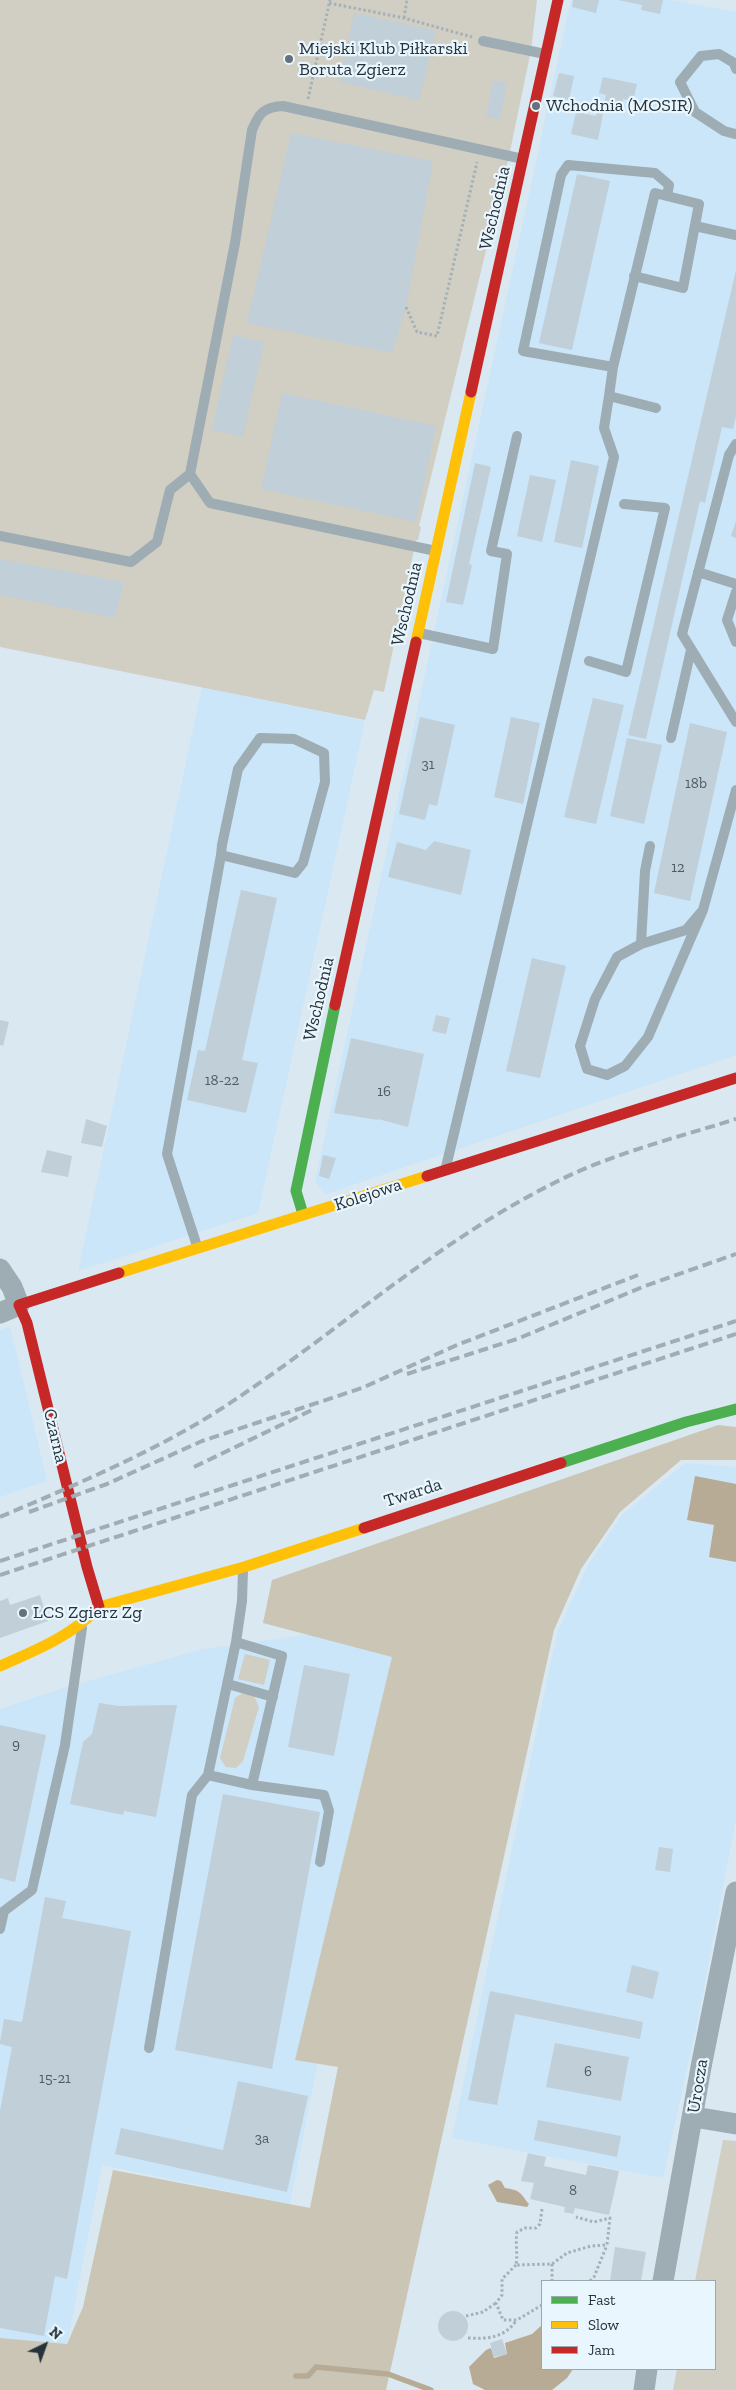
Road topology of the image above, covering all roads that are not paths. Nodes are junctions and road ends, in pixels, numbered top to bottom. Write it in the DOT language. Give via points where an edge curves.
graph roads {
  1 [pos="558,0"];
  2 [pos="484,41"];
  3 [pos="546,54"];
  4 [pos="736,69"];
  5 [pos="736,134"];
  6 [pos="524,159"];
  7 [pos="668,196"];
  8 [pos="695,226"];
  9 [pos="736,235"];
  10 [pos="634,276"];
  11 [pos="613,367"];
  12 [pos="609,396"];
  13 [pos="656,408"];
  14 [pos="517,436"];
  15 [pos="736,444"];
  16 [pos="190,474"];
  17 [pos="624,504"];
  18 [pos="0,536"];
  19 [pos="437,551"];
  20 [pos="698,572"];
  21 [pos="736,584"];
  22 [pos="736,592"];
  23 [pos="418,633"];
  24 [pos="736,642"];
  25 [pos="691,650"];
  26 [pos="588,661"];
  27 [pos="736,722"];
  28 [pos="671,738"];
  29 [pos="736,790"];
  30 [pos="650,846"];
  31 [pos="221,855"];
  32 [pos="689,933"];
  33 [pos="641,944"];
  34 [pos="736,1078"];
  35 [pos="446,1170"];
  36 [pos="303,1214"];
  37 [pos="198,1250"];
  38 [pos="0,1269"];
  39 [pos="9,1309"];
  40 [pos="736,1409"];
  41 [pos="244,1567"];
  42 [pos="99,1607"];
  43 [pos="82,1625"];
  44 [pos="236,1642"];
  45 [pos="0,1666"];
  46 [pos="228,1684"];
  47 [pos="273,1696"];
  48 [pos="208,1775"];
  49 [pos="252,1785"];
  50 [pos="320,1862"];
  51 [pos="736,1892"];
  52 [pos="0,1929"];
  53 [pos="149,2048"];
  54 [pos="694,2117"];
  55 [pos="736,2124"];
  56 [pos="664,2280"];
  57 [pos="648,2370"];
  58 [pos="644,2390"];
  1 -- 3 [label="street, Wschodnia"];
  2 -- 3 [label="lane"];
  3 -- 6 [label="street, Wschodnia"];
  4 -- 5 [label="lane" via="734,63 719,54 701,56 680,82 695,112 724,131"];
  6 -- 16 [label="lane" via="283,106 270,107 258,116 252,130 235,243"];
  6 -- 19 [label="street, Wschodnia"];
  7 -- 8 [label="lane" via="699,204"];
  7 -- 10 [label="lane" via="655,193"];
  7 -- 11 [label="lane" via="669,185 655,173 568,165 561,175 523,351"];
  8 -- 9 [label="lane"];
  8 -- 10 [label="lane" via="683,288"];
  10 -- 11 [label="lane"];
  11 -- 12 [label="lane"];
  12 -- 13 [label="lane"];
  12 -- 35 [label="lane" via="604,428 614,457"];
  14 -- 23 [label="lane" via="491,551 507,554 493,649"];
  15 -- 20 [label="lane" via="729,455"];
  16 -- 18 [label="lane" via="170,490 157,542 132,562"];
  16 -- 19 [label="lane" via="210,503"];
  17 -- 26 [label="lane" via="665,508 626,672"];
  19 -- 23 [label="street, Wschodnia"];
  20 -- 21 [label="lane"];
  20 -- 25 [label="lane" via="682,634"];
  22 -- 24 [label="lane" via="727,620"];
  23 -- 36 [label="street, Wschodnia" via="306,1133 296,1191"];
  25 -- 27 [label="lane"];
  25 -- 28 [label="lane"];
  29 -- 32 [label="lane" via="703,910"];
  30 -- 33 [label="lane" via="645,871"];
  31 -- 31 [label="lane" via="295,873 303,863 325,782 324,753 294,739 260,738 238,769"];
  31 -- 37 [label="lane" via="167,1154"];
  32 -- 33 [label="lane"];
  32 -- 33 [label="lane" via="648,1037 625,1066 607,1075 587,1070 580,1046 595,999 617,957"];
  34 -- 35 [label="street, Kolejowa"];
  35 -- 36 [label="street, Kolejowa"];
  36 -- 37 [label="street, Kolejowa"];
  37 -- 39 [label="street, Kolejowa"];
  38 -- 39 [label="street, Czarna" via="12,1288"];
  39 -- 42 [label="street, Czarna" via="27,1323"];
  40 -- 41 [label="street, Twarda" via="686,1422"];
  41 -- 42 [label="street, Twarda"];
  41 -- 44 [label="lane"];
  42 -- 43 [label="street"];
  43 -- 45 [label="street"];
  43 -- 52 [label="lane" via="65,1745 32,1890 4,1911"];
  44 -- 46 [label="lane"];
  44 -- 47 [label="lane" via="282,1656"];
  46 -- 47 [label="lane"];
  46 -- 48 [label="lane"];
  47 -- 49 [label="lane"];
  48 -- 49 [label="lane"];
  48 -- 53 [label="lane" via="192,1795"];
  49 -- 50 [label="lane" via="324,1795 329,1811"];
  51 -- 54 [label="street, Urocza"];
  54 -- 55 [label="street"];
  54 -- 56 [label="street, Urocza"];
  57 -- 58 [label="street"];
}
